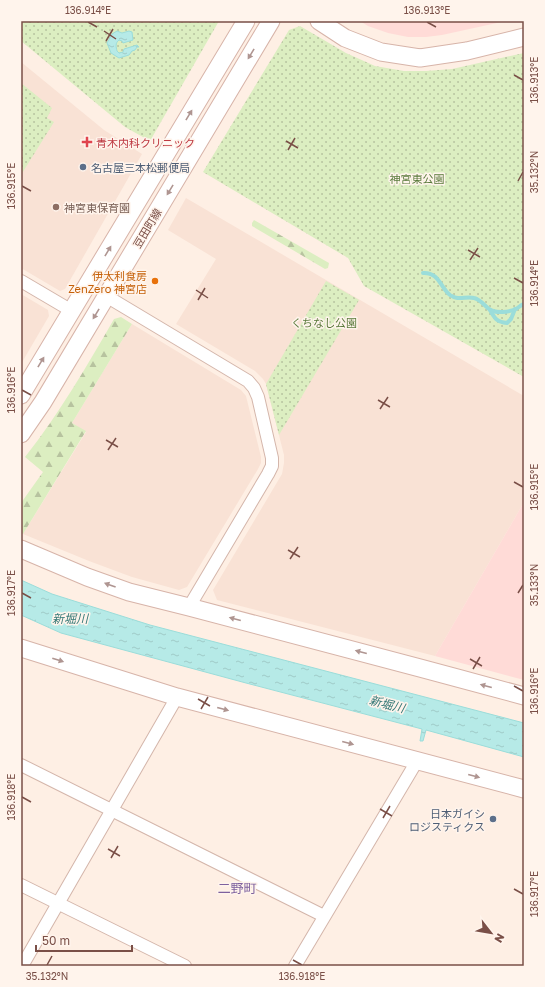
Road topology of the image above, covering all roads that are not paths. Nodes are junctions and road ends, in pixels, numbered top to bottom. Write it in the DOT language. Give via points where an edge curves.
graph roads {
  1 [pos="246,21"];
  2 [pos="271,21"];
  3 [pos="319,21"];
  4 [pos="524,37"];
  5 [pos="21,282"];
  6 [pos="106,296"];
  7 [pos="72,312"];
  8 [pos="21,396"];
  9 [pos="21,434"];
  10 [pos="21,550"];
  11 [pos="190,607"];
  12 [pos="21,648"];
  13 [pos="524,696"];
  14 [pos="177,697"];
  15 [pos="417,761"];
  16 [pos="21,765"];
  17 [pos="524,789"];
  18 [pos="112,811"];
  19 [pos="21,885"];
  20 [pos="57,903"];
  21 [pos="324,916"];
  22 [pos="22,966"];
  23 [pos="185,966"];
  24 [pos="295,966"];
  7 -- 1 [label="street, 豆田町線, one-way"];
  2 -- 6 [label="street, 豆田町線, one-way"];
  3 -- 4 [label="street" via="345,38 381,52 420,58 467,51"];
  5 -- 7 [label="street"];
  6 -- 9 [label="street, 豆田町線, one-way"];
  6 -- 11 [label="street" via="248,381 258,397 272,466"];
  8 -- 7 [label="street, 豆田町線, one-way"];
  11 -- 10 [label="street, one-way" via="129,592"];
  13 -- 11 [label="street, one-way"];
  12 -- 14 [label="street, one-way"];
  14 -- 15 [label="street, one-way"];
  14 -- 18 [label="street"];
  15 -- 17 [label="street, one-way"];
  15 -- 21 [label="street"];
  16 -- 18 [label="street"];
  18 -- 20 [label="street"];
  18 -- 21 [label="street"];
  19 -- 20 [label="street"];
  20 -- 22 [label="street"];
  20 -- 23 [label="street"];
  21 -- 24 [label="street"];
}
